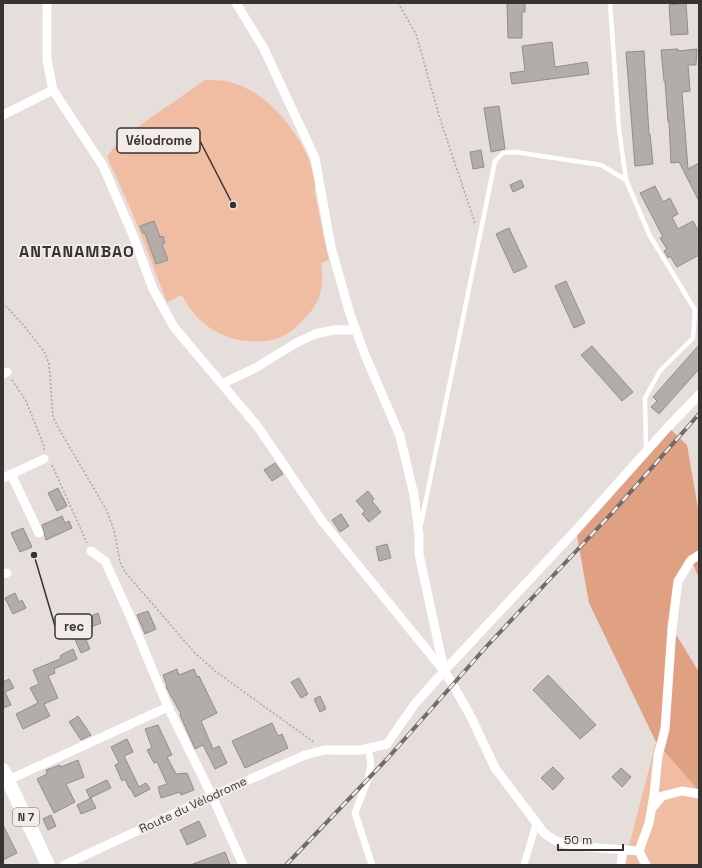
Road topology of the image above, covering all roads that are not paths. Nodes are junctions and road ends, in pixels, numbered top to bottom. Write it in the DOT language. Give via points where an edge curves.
graph roads {
  1 [pos="48,3"];
  2 [pos="236,3"];
  3 [pos="610,3"];
  4 [pos="53,90"];
  5 [pos="3,116"];
  6 [pos="626,180"];
  7 [pos="356,330"];
  8 [pos="222,384"];
  9 [pos="699,395"];
  10 [pos="646,451"];
  11 [pos="44,458"];
  12 [pos="7,476"];
  13 [pos="39,533"];
  14 [pos="419,534"];
  15 [pos="90,551"];
  16 [pos="699,555"];
  17 [pos="444,671"];
  18 [pos="168,707"];
  19 [pos="368,748"];
  20 [pos="5,778"];
  21 [pos="699,794"];
  22 [pos="212,796"];
  23 [pos="651,809"];
  24 [pos="536,824"];
  25 [pos="623,850"];
  26 [pos="639,851"];
  27 [pos="48,865"];
  28 [pos="64,865"];
  29 [pos="243,865"];
  30 [pos="372,865"];
  31 [pos="524,865"];
  32 [pos="621,865"];
  33 [pos="646,865"];
  1 -- 4 [label="street" via="47,60"];
  2 -- 7 [label="street" via="263,47 315,158 331,247"];
  3 -- 6 [label="lane" via="619,129"];
  4 -- 5 [label="street"];
  4 -- 8 [label="street" via="103,166 153,289 174,327"];
  6 -- 10 [label="lane" via="650,236 695,310 693,338 660,371 645,398"];
  6 -- 14 [label="lane" via="601,165 514,152 503,153 495,161"];
  7 -- 8 [label="street" via="334,330 315,334"];
  7 -- 14 [label="street" via="400,436 414,495"];
  8 -- 17 [label="street" via="258,427 322,521"];
  9 -- 10 [label="street, Route du Vélodrome"];
  10 -- 17 [label="street, Route du Vélodrome"];
  11 -- 12 [label="street"];
  12 -- 13 [label="street"];
  14 -- 17 [label="street" via="419,554"];
  15 -- 18 [label="street" via="105,561"];
  16 -- 23 [label="street" via="691,560 678,582 665,729 658,756"];
  17 -- 19 [label="street, Route du Vélodrome" via="414,705 387,744"];
  17 -- 24 [label="street" via="471,717 495,768"];
  18 -- 20 [label="street"];
  18 -- 22 [label="street"];
  19 -- 22 [label="street, Route du Vélodrome" via="324,750 305,755"];
  19 -- 30 [label="street" via="371,763 368,779 355,813"];
  20 -- 27 [label="main road, N 7"];
  21 -- 23 [label="street" via="682,791 662,796"];
  22 -- 28 [label="street, Route du Vélodrome"];
  22 -- 29 [label="street"];
  23 -- 26 [label="street"];
  24 -- 25 [label="street" via="556,841 574,846"];
  24 -- 31 [label="street"];
  25 -- 26 [label="street"];
  25 -- 32 [label="street"];
  26 -- 33 [label="street"];
}
